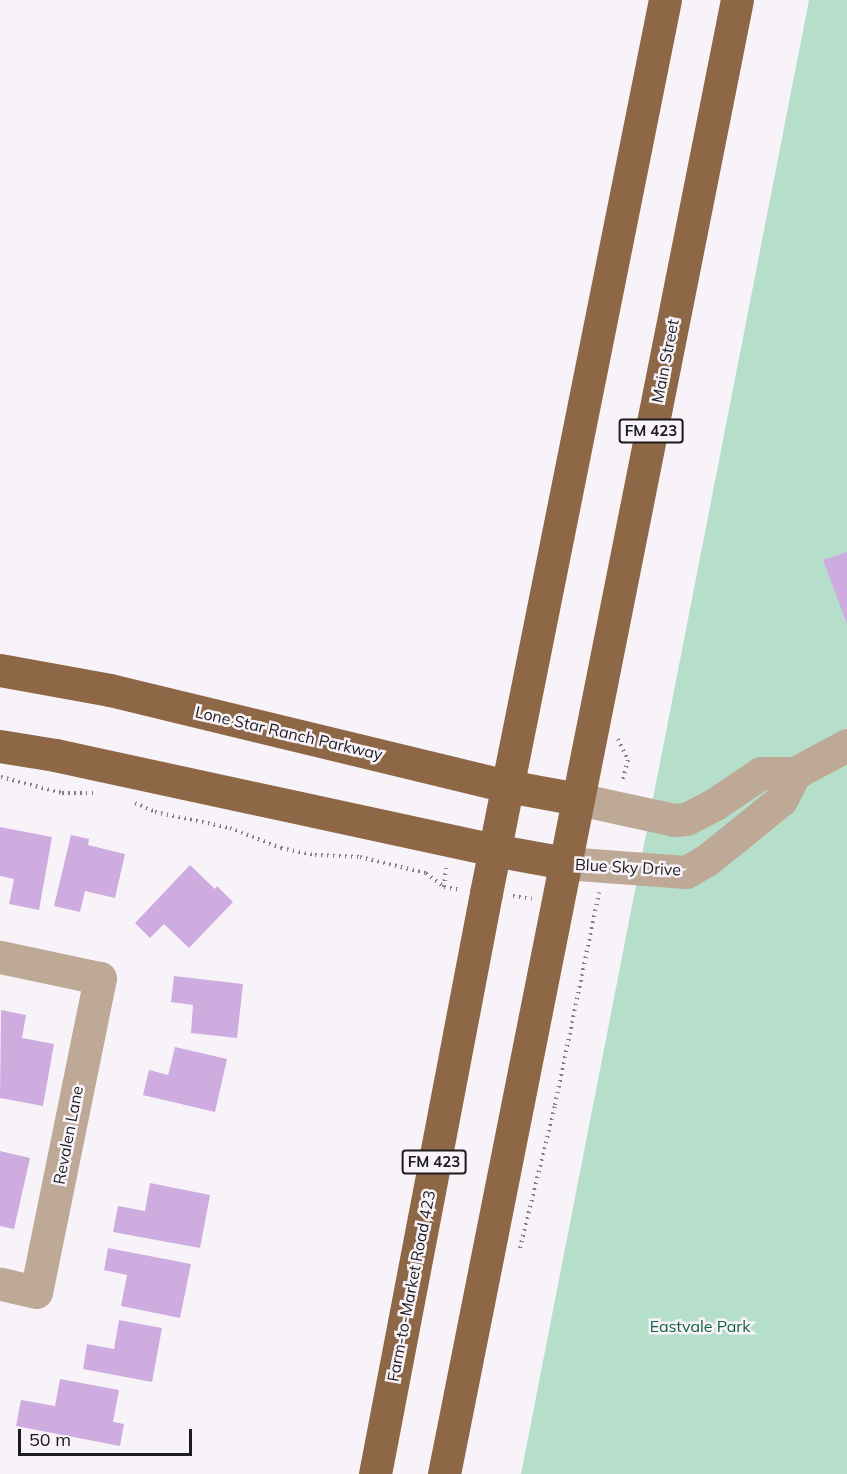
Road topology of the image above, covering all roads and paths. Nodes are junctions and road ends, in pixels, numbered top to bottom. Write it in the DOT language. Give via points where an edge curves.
graph roads {
  1 [pos="665,0"];
  2 [pos="737,0"];
  3 [pos="0,670"];
  4 [pos="0,746"];
  5 [pos="847,746"];
  6 [pos="795,772"];
  7 [pos="507,786"];
  8 [pos="578,799"];
  9 [pos="494,850"];
  10 [pos="565,863"];
  11 [pos="444,887"];
  12 [pos="486,893"];
  13 [pos="557,902"];
  14 [pos="595,907"];
  15 [pos="0,957"];
  16 [pos="0,1284"];
  17 [pos="375,1474"];
  18 [pos="444,1474"];
  1 -- 7 [label="main road, FM 423"];
  2 -- 8 [label="main road, Main Street / FM 423"];
  3 -- 7 [label="main road, Lone Star Ranch Parkway" via="110,690"];
  4 -- 9 [label="main road"];
  5 -- 6 [label="street"];
  6 -- 8 [label="street" via="761,773 686,819 674,820"];
  6 -- 10 [label="street, Blue Sky Drive" via="781,800 707,860 686,872"];
  7 -- 8 [label="main road, Lone Star Ranch Parkway"];
  7 -- 9 [label="main road, FM 423"];
  8 -- 10 [label="main road, Main Street / FM 423"];
  9 -- 10 [label="main road"];
  9 -- 12 [label="main road, Farm-to-Market Road 423 / FM 423"];
  10 -- 13 [label="main road, FM 423"];
  11 -- 12 [label="path"];
  12 -- 13 [label="path"];
  12 -- 17 [label="main road, Farm-to-Market Road 423 / FM 423"];
  13 -- 14 [label="path"];
  13 -- 18 [label="main road, FM 423"];
  15 -- 16 [label="street, Revalen Lane" via="99,978 36,1292"];
}
